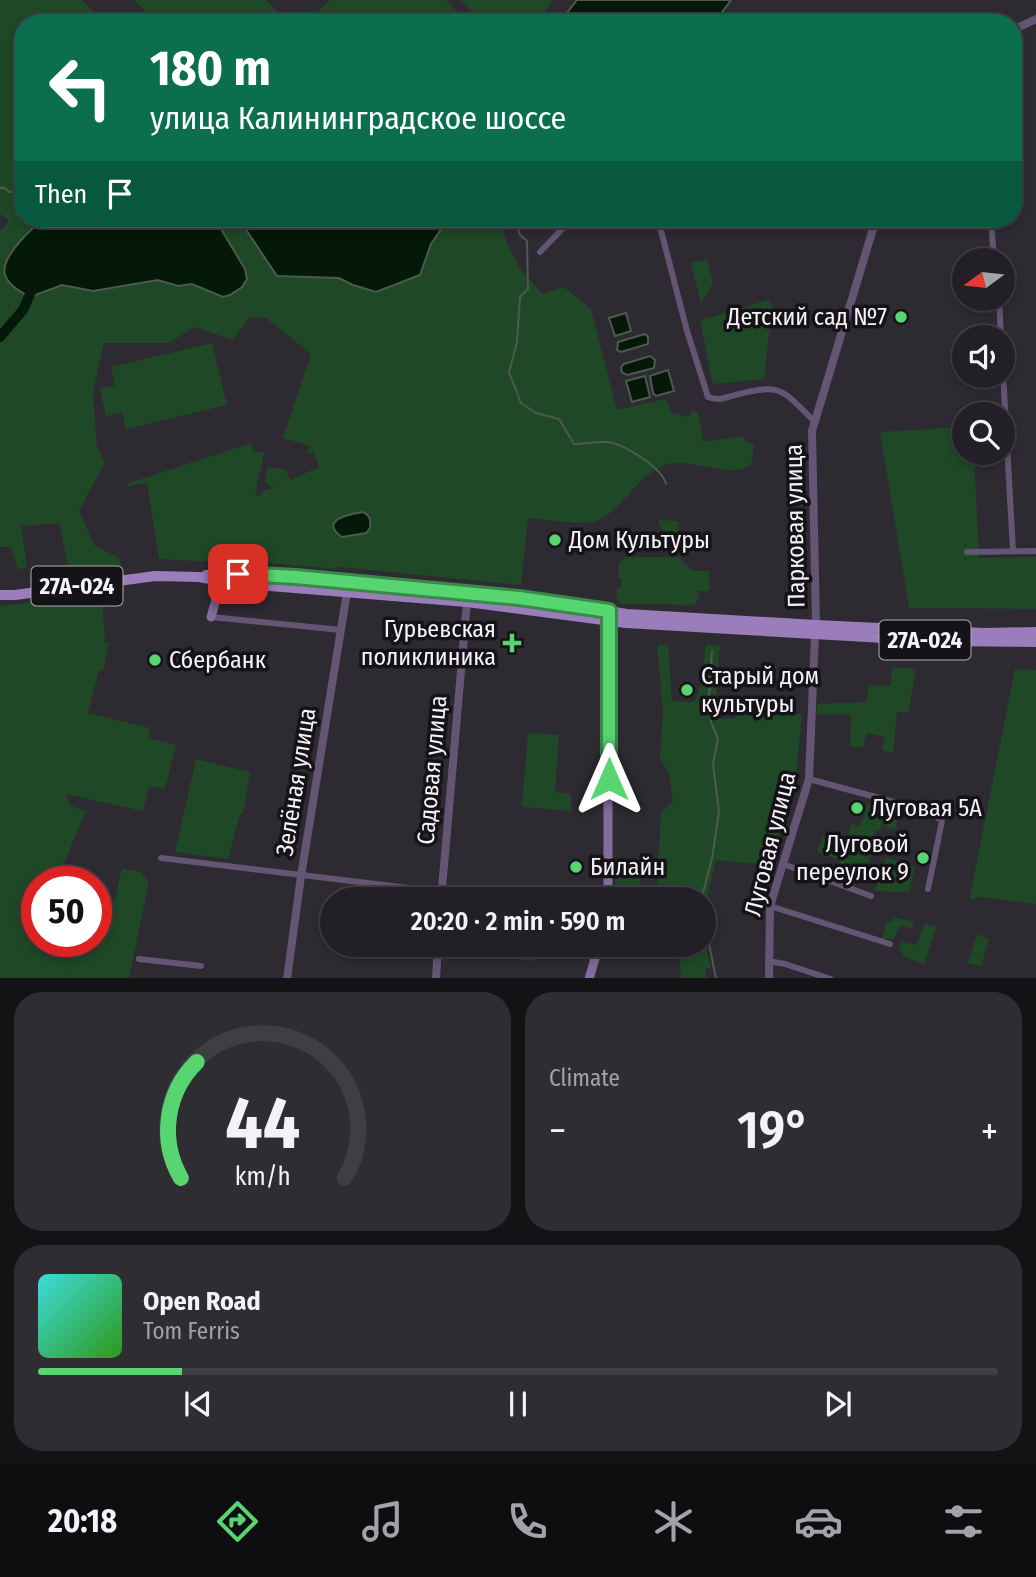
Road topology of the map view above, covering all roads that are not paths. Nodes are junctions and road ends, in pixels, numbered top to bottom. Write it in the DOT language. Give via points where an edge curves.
graph roads {
  1 [pos="563,228"];
  2 [pos="660,228"];
  3 [pos="873,228"];
  4 [pos="992,228"];
  5 [pos="993,248"];
  6 [pos="540,252"];
  7 [pos="1004,388"];
  8 [pos="814,421"];
  9 [pos="1013,551"];
  10 [pos="1036,551"];
  11 [pos="967,552"];
  12 [pos="213,582"];
  13 [pos="347,592"];
  14 [pos="0,595"];
  15 [pos="467,602"];
  16 [pos="609,616"];
  17 [pos="211,617"];
  18 [pos="341,630"];
  19 [pos="815,630"];
  20 [pos="1036,632"];
  21 [pos="1036,642"];
  22 [pos="809,779"];
  23 [pos="161,858"];
  24 [pos="783,864"];
  25 [pos="301,876"];
  26 [pos="379,887"];
  27 [pos="443,887"];
  28 [pos="608,887"];
  29 [pos="928,889"];
  30 [pos="871,896"];
  31 [pos="770,906"];
  32 [pos="890,944"];
  33 [pos="437,957"];
  34 [pos="595,957"];
  35 [pos="139,959"];
  36 [pos="768,961"];
  37 [pos="201,966"];
  38 [pos="287,978"];
  39 [pos="436,978"];
  40 [pos="589,978"];
  41 [pos="769,978"];
  42 [pos="831,978"];
  1 -- 6 [label="street"];
  2 -- 8 [label="street" via="708,397 716,400 763,388 778,390"];
  3 -- 8 [label="street, Парковая улица"];
  4 -- 5 [label="street"];
  7 -- 9 [label="street"];
  8 -- 19 [label="street, Парковая улица"];
  9 -- 10 [label="street"];
  9 -- 11 [label="street"];
  12 -- 13 [label="main road, 27А-024"];
  12 -- 14 [label="main road, 27А-024" via="128,579"];
  12 -- 16 [label="main road, 27А-024" via="238,574 296,577 519,598"];
  12 -- 17 [label="main road"];
  13 -- 15 [label="main road, 27А-024"];
  13 -- 18 [label="street, Зелёная улица"];
  15 -- 16 [label="main road, 27А-024"];
  15 -- 27 [label="street, Садовая улица"];
  16 -- 19 [label="main road, 27А-024"];
  16 -- 28 [label="main road"];
  17 -- 18 [label="street"];
  18 -- 25 [label="street, Зелёная улица"];
  19 -- 20 [label="main road, 27А-024"];
  19 -- 21 [label="main road, 27А-024" via="936,641"];
  19 -- 22 [label="street, Луговая улица"];
  22 -- 24 [label="street, Луговая улица"];
  22 -- 29 [label="street" via="931,812 942,821"];
  23 -- 25 [label="street"];
  24 -- 30 [label="street"];
  24 -- 31 [label="street, Луговая улица"];
  25 -- 26 [label="street"];
  25 -- 38 [label="street, Зелёная улица"];
  31 -- 32 [label="street"];
  31 -- 36 [label="street, Луговая улица"];
  33 -- 39 [label="street"];
  34 -- 40 [label="main road"];
  35 -- 37 [label="street"];
  36 -- 41 [label="street, Луговая улица"];
  36 -- 42 [label="street"];
}
